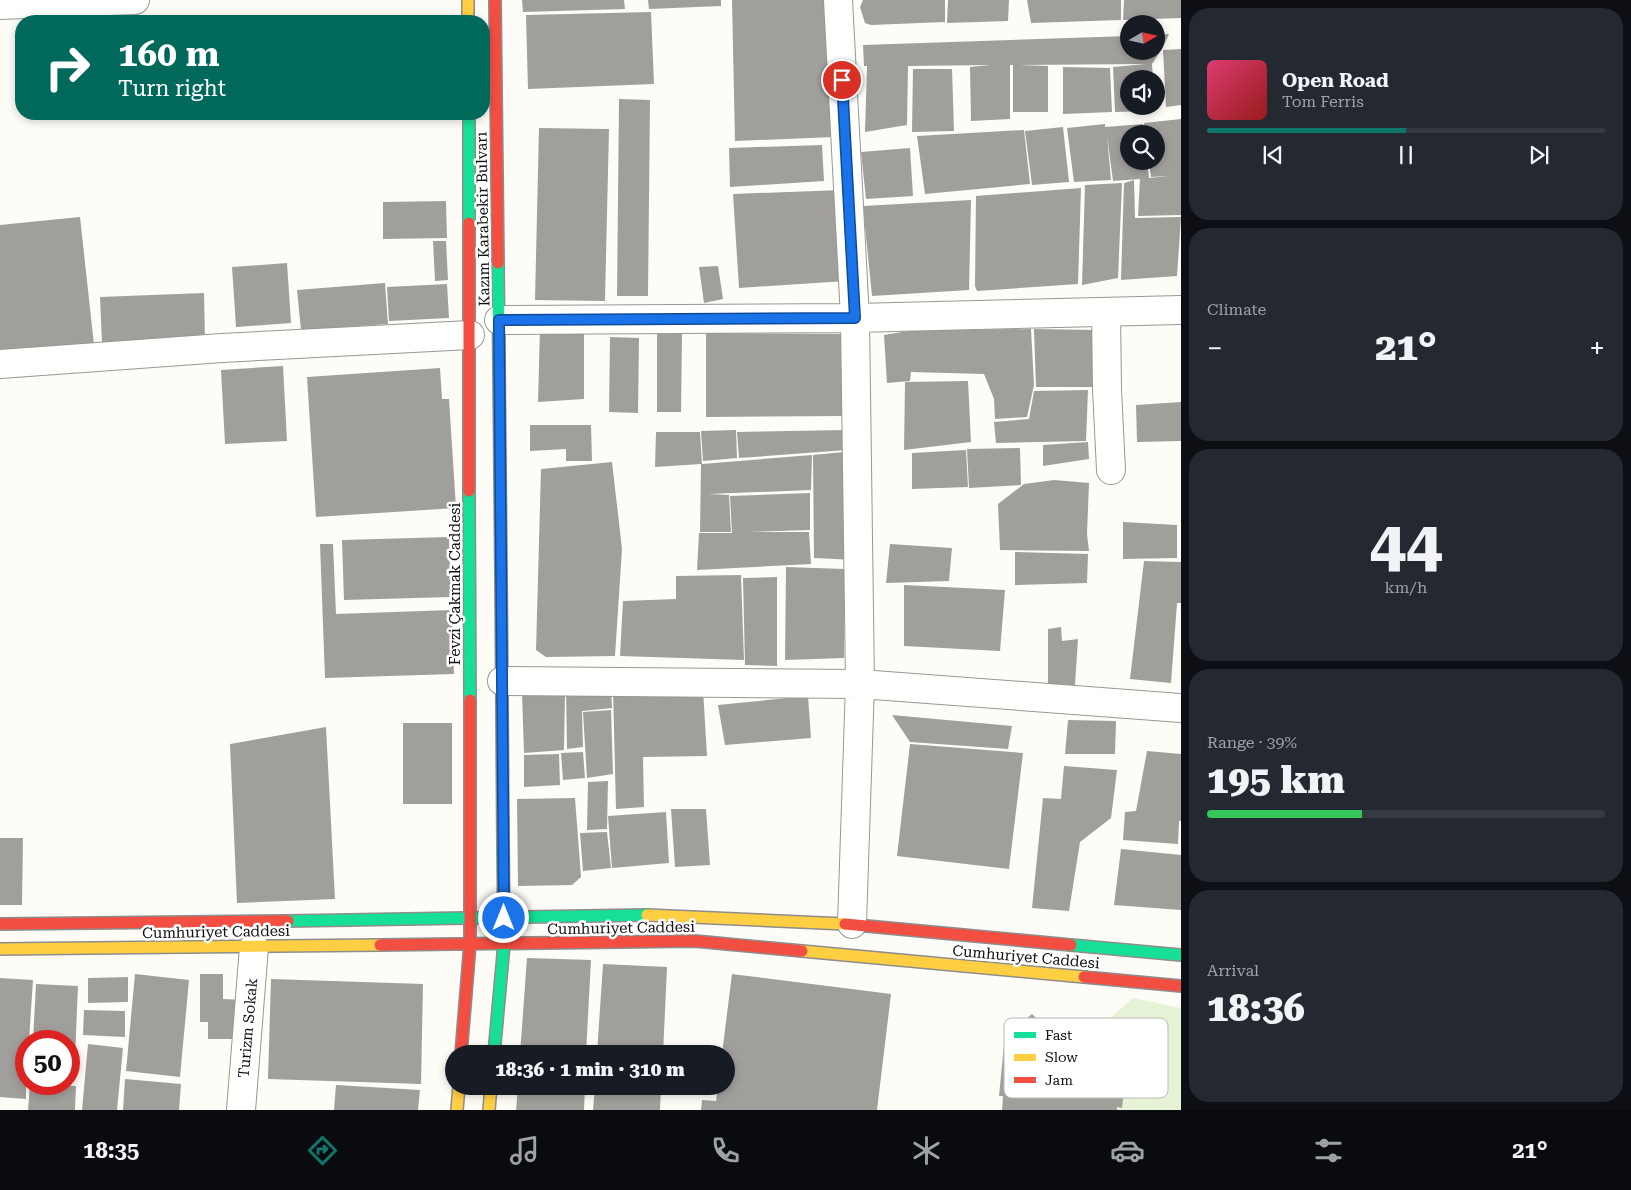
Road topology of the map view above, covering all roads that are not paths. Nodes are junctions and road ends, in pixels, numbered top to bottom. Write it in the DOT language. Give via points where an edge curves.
graph roads {
  1 [pos="135,0"];
  2 [pos="468,0"];
  3 [pos="495,0"];
  4 [pos="838,0"];
  5 [pos="0,5"];
  6 [pos="468,15"];
  7 [pos="469,120"];
  8 [pos="1181,310"];
  9 [pos="1106,312"];
  10 [pos="855,318"];
  11 [pos="499,320"];
  12 [pos="470,335"];
  13 [pos="0,364"];
  14 [pos="1111,470"];
  15 [pos="502,681"];
  16 [pos="860,684"];
  17 [pos="1181,708"];
  18 [pos="504,918"];
  19 [pos="470,919"];
  20 [pos="0,924"];
  21 [pos="852,924"];
  22 [pos="470,944"];
  23 [pos="504,944"];
  24 [pos="254,947"];
  25 [pos="0,950"];
  26 [pos="1181,955"];
  27 [pos="1181,986"];
  28 [pos="462,1045"];
  29 [pos="495,1045"];
  30 [pos="458,1095"];
  31 [pos="490,1095"];
  32 [pos="241,1110"];
  33 [pos="457,1110"];
  34 [pos="489,1110"];
  1 -- 5 [label="street"];
  2 -- 6 [label="main road"];
  3 -- 11 [label="main road, Kazım Karabekir Bulvarı"];
  4 -- 10 [label="street"];
  7 -- 12 [label="main road, Fevzi Çakmak Caddesi"];
  8 -- 9 [label="street"];
  9 -- 10 [label="street"];
  9 -- 14 [label="street"];
  10 -- 11 [label="street"];
  10 -- 16 [label="street"];
  11 -- 15 [label="main road, Kazım Karabekir Bulvarı"];
  12 -- 13 [label="street"];
  12 -- 19 [label="main road, Fevzi Çakmak Caddesi"];
  15 -- 16 [label="street"];
  15 -- 18 [label="main road, Kazım Karabekir Bulvarı"];
  16 -- 17 [label="street"];
  16 -- 21 [label="street"];
  18 -- 19 [label="main road, Cumhuriyet Caddesi"];
  18 -- 21 [label="main road, Cumhuriyet Caddesi" via="643,915"];
  18 -- 23 [label="main road"];
  19 -- 20 [label="main road, Cumhuriyet Caddesi"];
  19 -- 22 [label="main road, Fevzi Çakmak Caddesi"];
  21 -- 26 [label="main road, Cumhuriyet Caddesi"];
  22 -- 23 [label="main road, Cumhuriyet Caddesi"];
  22 -- 24 [label="main road, Cumhuriyet Caddesi"];
  22 -- 28 [label="main road, Fevzi Çakmak Caddesi"];
  23 -- 27 [label="main road, Cumhuriyet Caddesi" via="695,941"];
  23 -- 29 [label="main road"];
  24 -- 25 [label="main road, Cumhuriyet Caddesi"];
  24 -- 32 [label="street, Turizm Sokak"];
  30 -- 33 [label="main road"];
  31 -- 34 [label="main road"];
}
